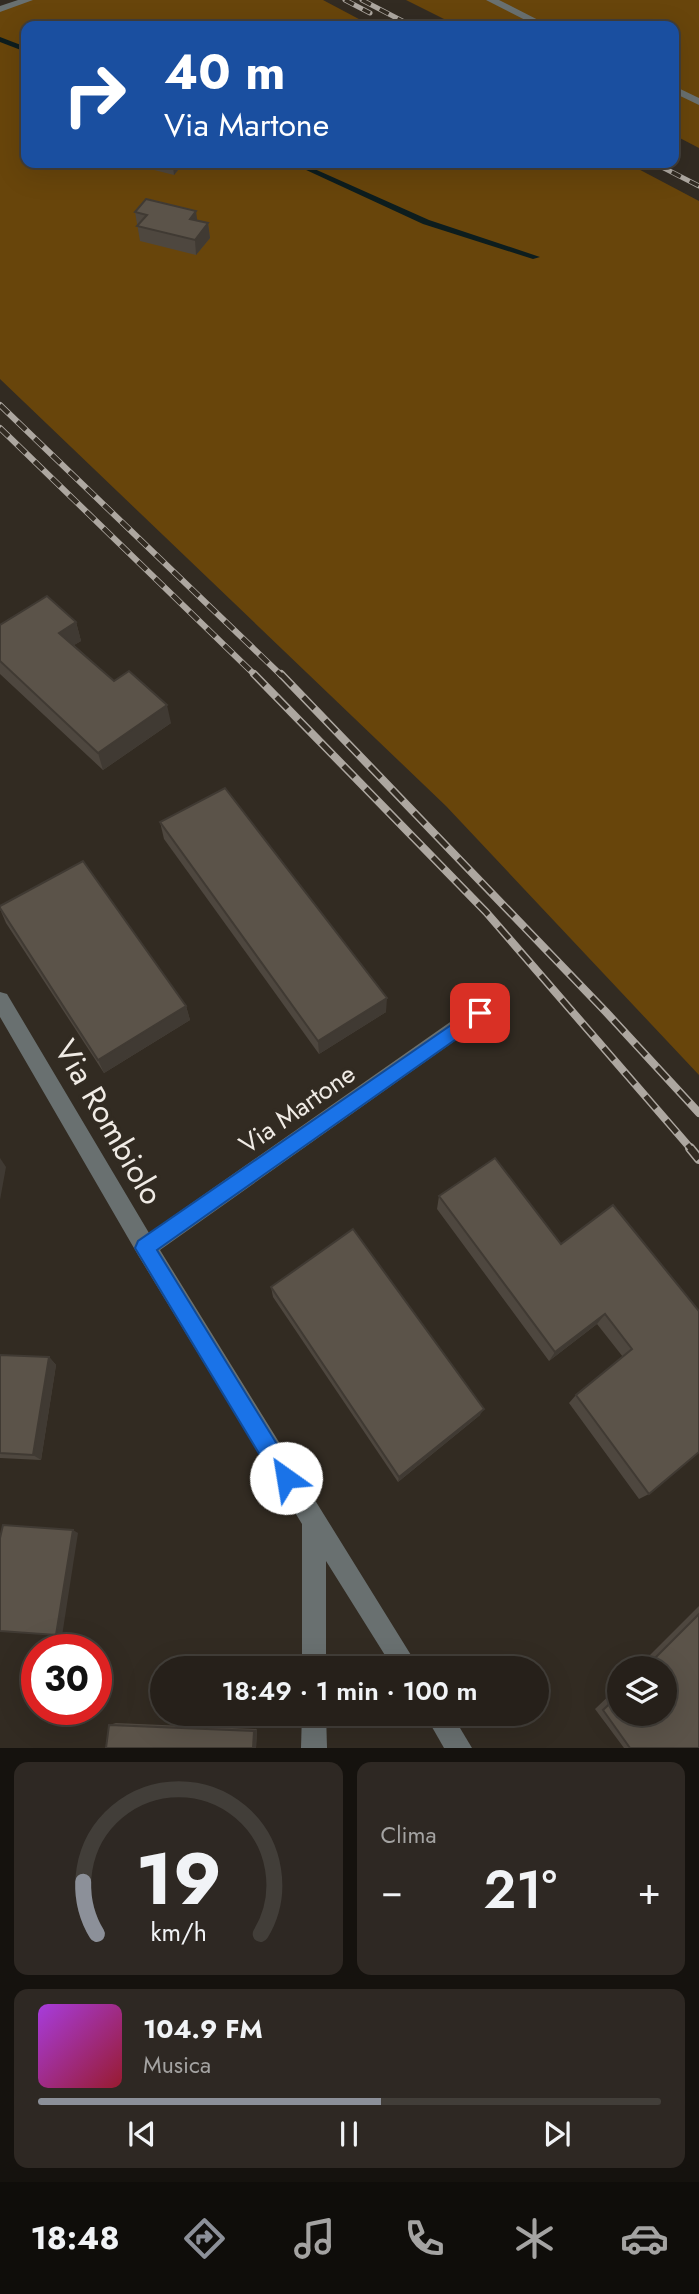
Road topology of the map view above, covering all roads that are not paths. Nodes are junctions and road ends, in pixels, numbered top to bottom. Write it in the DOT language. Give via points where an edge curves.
graph roads {
  1 [pos="28,0"];
  2 [pos="491,0"];
  3 [pos="0,9"];
  4 [pos="535,21"];
  5 [pos="679,92"];
  6 [pos="699,102"];
  7 [pos="0,1000"];
  8 [pos="480,1013"];
  9 [pos="145,1248"];
  10 [pos="314,1524"];
  11 [pos="314,1656"];
  12 [pos="399,1656"];
  13 [pos="314,1726"];
  14 [pos="445,1726"];
  15 [pos="314,1748"];
  16 [pos="459,1748"];
  1 -- 3 [label="street"];
  2 -- 4 [label="street"];
  5 -- 6 [label="street"];
  7 -- 9 [label="street, Via Rombiolo"];
  8 -- 9 [label="street, Via Martone"];
  9 -- 10 [label="street, Via Rombiolo"];
  10 -- 11 [label="street"];
  10 -- 12 [label="street, Via Rombiolo"];
  13 -- 15 [label="street"];
  14 -- 16 [label="street"];
}
